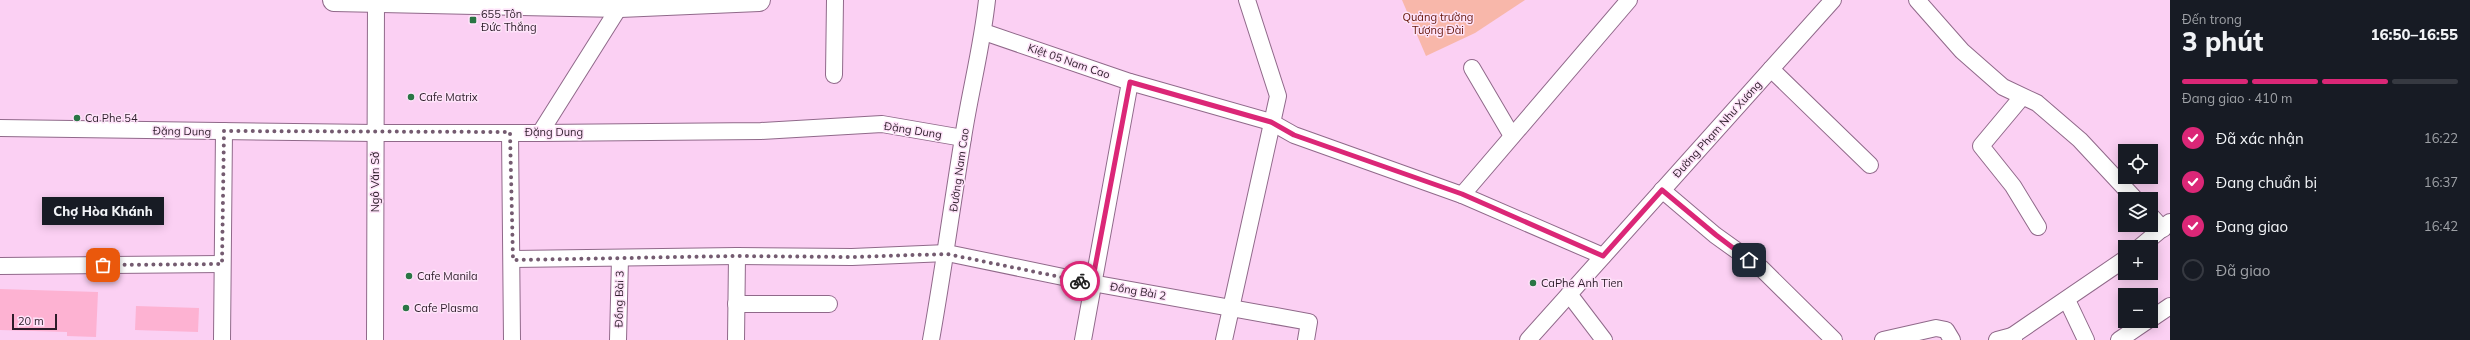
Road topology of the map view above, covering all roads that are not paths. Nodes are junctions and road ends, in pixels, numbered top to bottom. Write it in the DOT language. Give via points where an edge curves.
graph roads {
  1 [pos="334,0"];
  2 [pos="376,0"];
  3 [pos="759,0"];
  4 [pos="835,0"];
  5 [pos="987,0"];
  6 [pos="1247,0"];
  7 [pos="1629,0"];
  8 [pos="1833,0"];
  9 [pos="1917,0"];
  10 [pos="620,6"];
  11 [pos="984,32"];
  12 [pos="1472,68"];
  13 [pos="1771,69"];
  14 [pos="834,74"];
  15 [pos="1130,82"];
  16 [pos="2022,97"];
  17 [pos="1271,122"];
  18 [pos="0,128"];
  19 [pos="224,131"];
  20 [pos="510,132"];
  21 [pos="375,133"];
  22 [pos="540,133"];
  23 [pos="1512,136"];
  24 [pos="963,138"];
  25 [pos="1870,165"];
  26 [pos="1662,190"];
  27 [pos="2128,192"];
  28 [pos="1462,194"];
  29 [pos="2158,220"];
  30 [pos="2167,225"];
  31 [pos="2038,227"];
  32 [pos="2149,240"];
  33 [pos="947,254"];
  34 [pos="737,256"];
  35 [pos="1603,256"];
  36 [pos="620,258"];
  37 [pos="513,260"];
  38 [pos="222,264"];
  39 [pos="2118,265"];
  40 [pos="0,266"];
  41 [pos="1092,283"];
  42 [pos="1569,294"];
  43 [pos="2067,300"];
  44 [pos="736,304"];
  45 [pos="829,304"];
  46 [pos="2170,306"];
  47 [pos="1230,307"];
  48 [pos="2158,314"];
  49 [pos="2137,328"];
  50 [pos="2007,339"];
  51 [pos="222,340"];
  52 [pos="376,340"];
  53 [pos="512,340"];
  54 [pos="618,340"];
  55 [pos="736,340"];
  56 [pos="931,340"];
  57 [pos="1083,340"];
  58 [pos="1224,340"];
  59 [pos="1306,340"];
  60 [pos="1528,340"];
  61 [pos="1604,340"];
  62 [pos="1834,340"];
  63 [pos="1883,340"];
  64 [pos="1952,340"];
  65 [pos="2086,340"];
  66 [pos="2120,340"];
  1 -- 2 [label="highway"];
  2 -- 10 [label="highway"];
  2 -- 21 [label="street, Ngô Văn Sở"];
  3 -- 10 [label="highway"];
  4 -- 14 [label="street"];
  5 -- 11 [label="street, Đường Nam Cao"];
  6 -- 17 [label="street" via="1278,96"];
  7 -- 23 [label="street"];
  8 -- 13 [label="street, Đường Phạm Như Xương"];
  9 -- 16 [label="street" via="1962,51 2003,87"];
  10 -- 22 [label="street"];
  11 -- 15 [label="street, Kiệt 05 Nam Cao"];
  11 -- 24 [label="street, Đường Nam Cao"];
  12 -- 23 [label="street"];
  13 -- 25 [label="street"];
  13 -- 26 [label="street, Đường Phạm Như Xương"];
  15 -- 17 [label="street, Kiệt 05 Nam Cao"];
  15 -- 41 [label="street"];
  16 -- 27 [label="street" via="2037,102 2080,140"];
  16 -- 31 [label="street" via="1981,146 2013,186"];
  17 -- 28 [label="street, Kiệt 05 Nam Cao" via="1294,135"];
  17 -- 47 [label="street"];
  18 -- 19 [label="street, Đặng Dung"];
  19 -- 21 [label="street, Đặng Dung"];
  19 -- 38 [label="street"];
  20 -- 21 [label="street, Đặng Dung"];
  20 -- 22 [label="street, Đặng Dung"];
  20 -- 37 [label="street"];
  21 -- 52 [label="street, Ngô Văn Sở"];
  22 -- 24 [label="street, Đặng Dung" via="761,131 882,124"];
  23 -- 28 [label="street"];
  24 -- 33 [label="street, Đường Nam Cao"];
  26 -- 35 [label="street, Đường Phạm Như Xương"];
  26 -- 62 [label="street" via="1761,268"];
  28 -- 35 [label="street, Kiệt 05 Nam Cao"];
  29 -- 30 [label="street"];
  30 -- 32 [label="street"];
  33 -- 34 [label="street, Đồng Bài 2" via="852,257"];
  33 -- 41 [label="street, Đồng Bài 2"];
  33 -- 56 [label="street, Đường Nam Cao"];
  34 -- 36 [label="street, Đồng Bài 2"];
  34 -- 44 [label="street"];
  35 -- 42 [label="street, Đường Phạm Như Xương"];
  36 -- 37 [label="street, Đồng Bài 2"];
  36 -- 54 [label="street, Đồng Bài 3"];
  37 -- 53 [label="street"];
  38 -- 40 [label="street"];
  38 -- 51 [label="street"];
  39 -- 43 [label="street"];
  41 -- 47 [label="street, Đồng Bài 2"];
  41 -- 57 [label="street"];
  42 -- 60 [label="street, Đường Phạm Như Xương"];
  42 -- 61 [label="street"];
  43 -- 50 [label="street"];
  43 -- 65 [label="street"];
  44 -- 45 [label="street"];
  44 -- 55 [label="street"];
  46 -- 48 [label="street"];
  47 -- 58 [label="street"];
  47 -- 59 [label="street, Đồng Bài 2" via="1309,322"];
  49 -- 66 [label="street"];
  63 -- 64 [label="street" via="1936,328 1946,330"];
}
